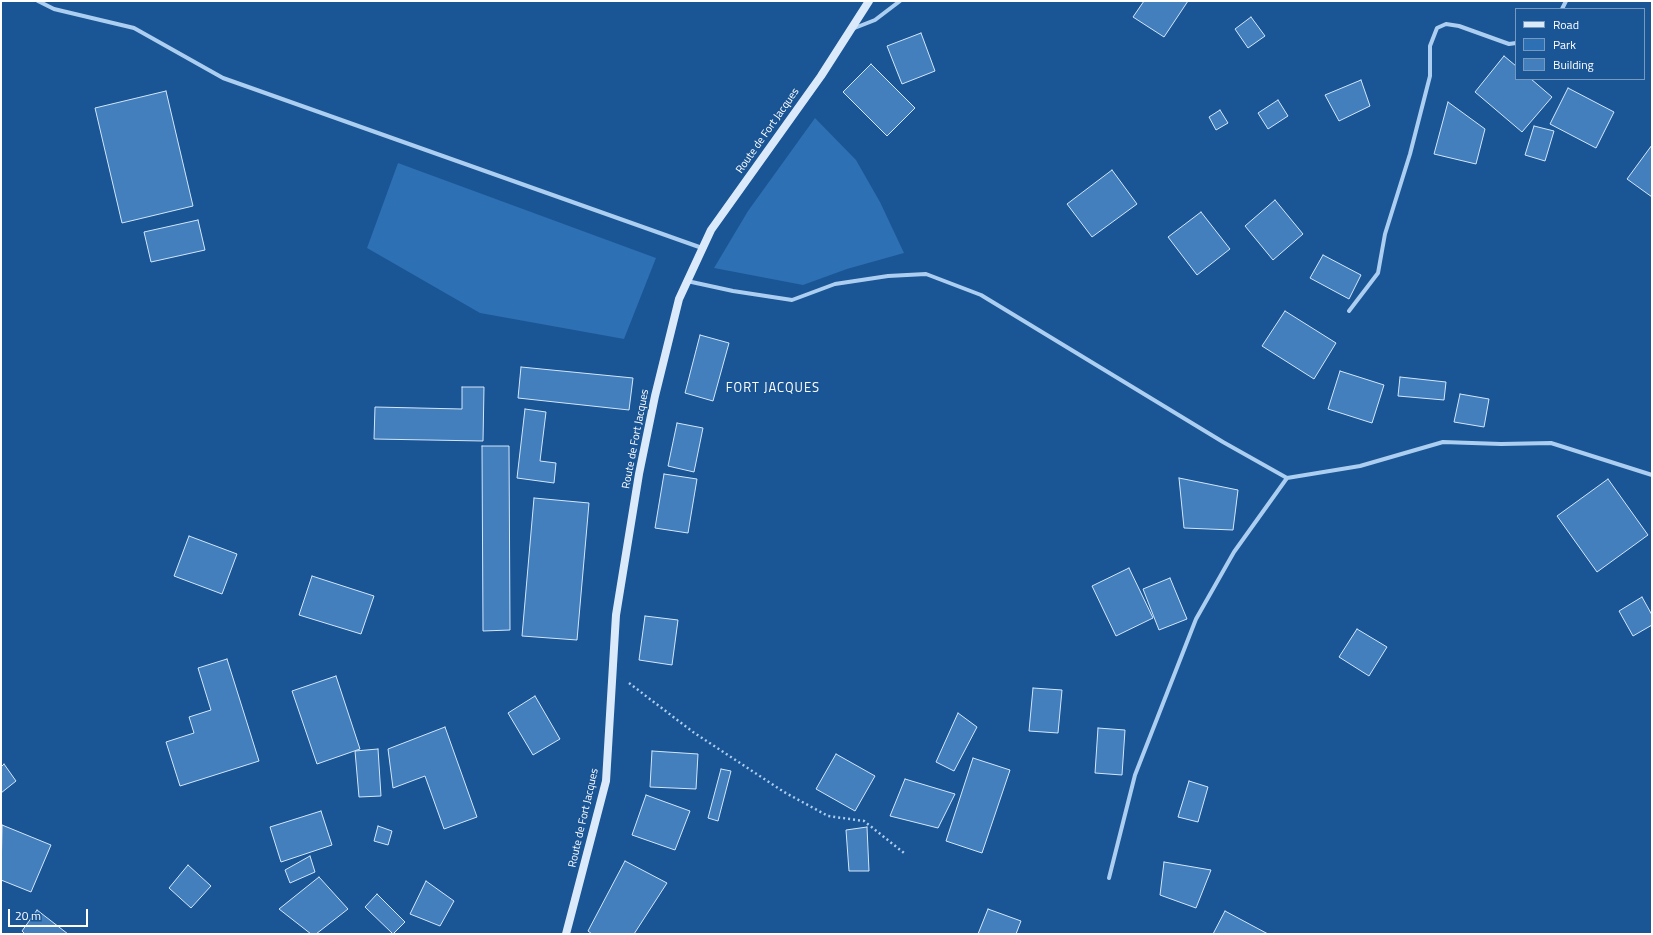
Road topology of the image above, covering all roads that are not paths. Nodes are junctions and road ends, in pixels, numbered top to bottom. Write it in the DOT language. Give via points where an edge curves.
graph roads {
  1 [pos="38,1"];
  2 [pos="869,1"];
  3 [pos="900,1"];
  4 [pos="850,30"];
  5 [pos="1515,43"];
  6 [pos="702,248"];
  7 [pos="687,281"];
  8 [pos="1349,310"];
  9 [pos="1652,475"];
  10 [pos="1287,478"];
  11 [pos="1109,878"];
  12 [pos="566,934"];
  1 -- 6 [label="street" via="54,9 134,28 223,78"];
  2 -- 4 [label="street, Route de Fort Jacques"];
  3 -- 4 [label="street" via="875,20"];
  4 -- 6 [label="street, Route de Fort Jacques" via="821,76 711,230"];
  5 -- 8 [label="street" via="1509,44 1459,26 1446,24 1437,28 1430,46 1430,76 1410,154 1385,234 1378,273"];
  6 -- 7 [label="street, Route de Fort Jacques"];
  7 -- 10 [label="street" via="792,300 835,284 888,276 926,274 981,295"];
  7 -- 12 [label="street, Route de Fort Jacques" via="677,307 639,474 616,615 606,781"];
  9 -- 10 [label="street" via="1551,443 1443,442 1360,466"];
  10 -- 11 [label="street" via="1234,552 1196,619 1135,775"];
}
